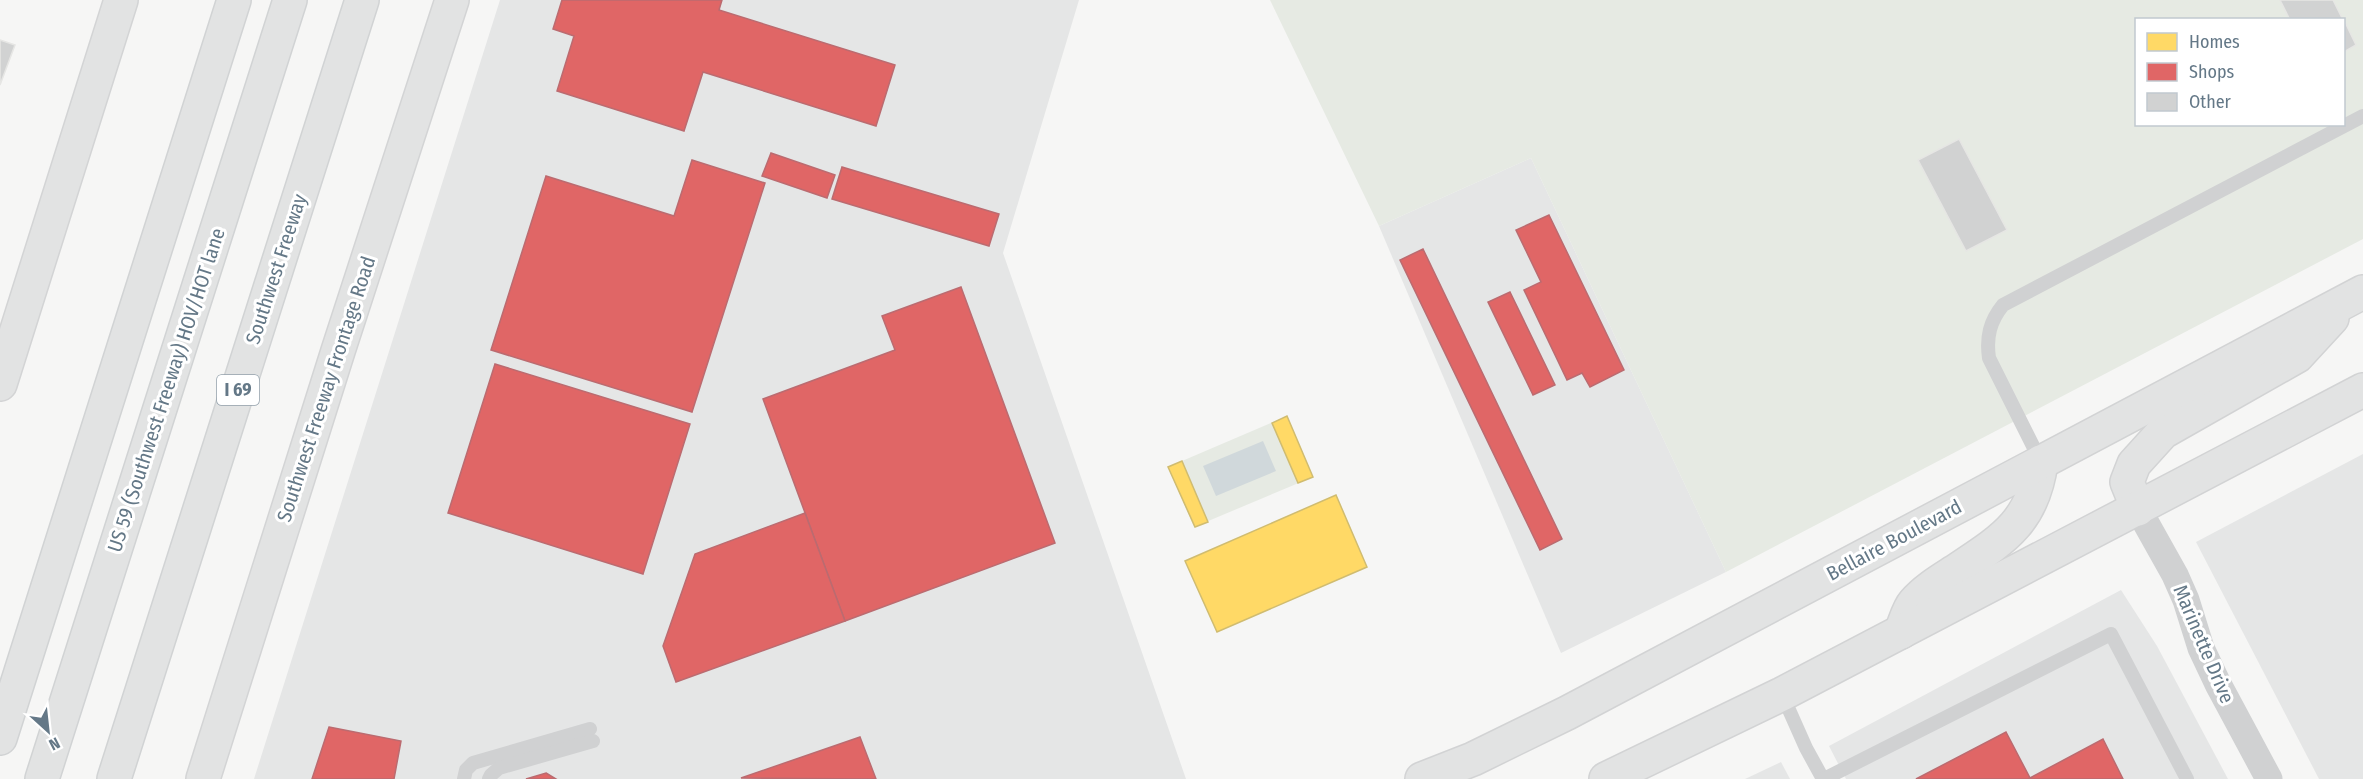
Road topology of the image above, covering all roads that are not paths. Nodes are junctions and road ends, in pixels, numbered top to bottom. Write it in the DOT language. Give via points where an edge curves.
graph roads {
  1 [pos="121,0"];
  2 [pos="234,0"];
  3 [pos="290,0"];
  4 [pos="362,0"];
  5 [pos="452,0"];
  6 [pos="2363,116"];
  7 [pos="2345,125"];
  8 [pos="2344,126"];
  9 [pos="2356,296"];
  10 [pos="0,384"];
  11 [pos="2363,390"];
  12 [pos="2041,462"];
  13 [pos="2138,509"];
  14 [pos="1901,632"];
  15 [pos="1782,694"];
  16 [pos="0,738"];
  17 [pos="42,779"];
  18 [pos="114,779"];
  19 [pos="203,779"];
  20 [pos="464,779"];
  21 [pos="489,779"];
  22 [pos="1422,779"];
  23 [pos="1606,779"];
  24 [pos="1823,779"];
  25 [pos="2187,779"];
  26 [pos="2269,779"];
  1 -- 10 [label="main road"];
  2 -- 16 [label="main road"];
  3 -- 17 [label="main road, US 59 (Southwest Freeway) HOV/HOT lane"];
  4 -- 18 [label="main road, Southwest Freeway / I 69"];
  5 -- 19 [label="main road, Southwest Freeway Frontage Road"];
  6 -- 7 [label="lane"];
  8 -- 12 [label="lane" via="2003,305 1989,330 1989,358"];
  9 -- 12 [label="main road, Bellaire Boulevard"];
  9 -- 13 [label="main road" via="2297,356 2163,432 2134,464 2127,482"];
  11 -- 13 [label="main road"];
  12 -- 14 [label="main road" via="2038,484 2023,518 1988,549 1932,586 1912,605"];
  12 -- 22 [label="main road, Bellaire Boulevard" via="1567,713"];
  13 -- 14 [label="main road"];
  13 -- 26 [label="street, Marinette Drive" via="2175,575 2201,648"];
  14 -- 15 [label="main road"];
  15 -- 23 [label="main road"];
  15 -- 24 [label="lane"];
  20 -- 21 [label="lane" via="473,763 591,735 499,768"];
  24 -- 25 [label="lane" via="2111,634"];
}
